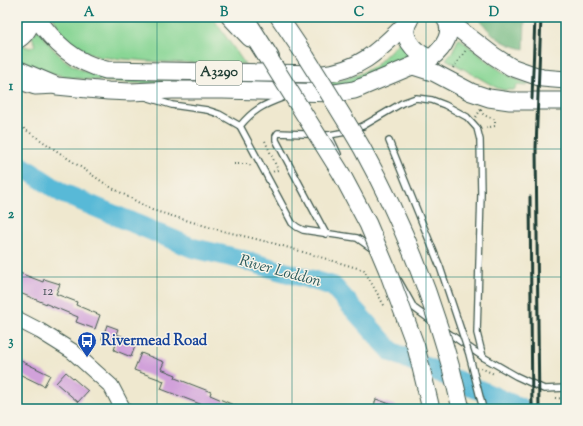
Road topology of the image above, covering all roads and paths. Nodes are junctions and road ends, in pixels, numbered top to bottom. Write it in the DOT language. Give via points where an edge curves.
graph roads {
  1 [pos="33,17"];
  2 [pos="36,17"];
  3 [pos="230,17"];
  4 [pos="243,17"];
  5 [pos="279,17"];
  6 [pos="448,18"];
  7 [pos="408,20"];
  8 [pos="17,40"];
  9 [pos="470,42"];
  10 [pos="269,58"];
  11 [pos="430,58"];
  12 [pos="413,66"];
  13 [pos="454,66"];
  14 [pos="17,69"];
  15 [pos="566,80"];
  16 [pos="17,81"];
  17 [pos="57,86"];
  18 [pos="131,92"];
  19 [pos="297,93"];
  20 [pos="566,101"];
  21 [pos="485,104"];
  22 [pos="17,124"];
  23 [pos="240,126"];
  24 [pos="478,130"];
  25 [pos="329,134"];
  26 [pos="389,141"];
  27 [pos="326,234"];
  28 [pos="389,260"];
  29 [pos="364,270"];
  30 [pos="17,319"];
  31 [pos="483,357"];
  32 [pos="566,388"];
  33 [pos="123,409"];
  34 [pos="431,409"];
  35 [pos="461,409"];
  36 [pos="483,409"];
  1 -- 8 [label="main road" via="24,35"];
  2 -- 7 [label="main road, A3290" via="68,53 92,66 106,70 323,74 349,69 365,61"];
  3 -- 10 [label="main road, A3290"];
  4 -- 10 [label="highway"];
  5 -- 35 [label="main road, bridge" via="362,149 399,224 433,308"];
  6 -- 9 [label="main road"];
  6 -- 11 [label="main road" via="445,44"];
  7 -- 11 [label="main road" via="408,42 419,54"];
  9 -- 13 [label="path"];
  9 -- 15 [label="main road" via="511,67 542,78"];
  10 -- 34 [label="main road, A3290, bridge" via="342,173 368,224 388,269 418,354"];
  11 -- 12 [label="main road, A3290"];
  11 -- 21 [label="main road" via="475,86"];
  12 -- 19 [label="main road, A3290" via="354,90"];
  12 -- 21 [label="main road" via="435,73 471,92"];
  14 -- 17 [label="main road, A3290"];
  16 -- 17 [label="street" via="35,87"];
  17 -- 18 [label="main road, A3290"];
  18 -- 19 [label="main road, A3290" via="215,90"];
  18 -- 23 [label="lane" via="172,106 219,114"];
  19 -- 23 [label="lane" via="261,106"];
  20 -- 21 [label="main road" via="510,101"];
  21 -- 24 [label="path" via="482,113 494,119 496,124"];
  22 -- 29 [label="path" via="107,185 152,210"];
  23 -- 27 [label="lane" via="292,223 303,230"];
  24 -- 25 [label="lane" via="467,117 445,105 416,98 402,103 363,126"];
  24 -- 31 [label="lane" via="481,194 476,333"];
  25 -- 27 [label="lane" via="281,132 276,136"];
  25 -- 28 [label="lane"];
  26 -- 36 [label="lane, bridge" via="440,267 469,354"];
  27 -- 28 [label="lane" via="357,238"];
  28 -- 31 [label="lane" via="414,308"];
  30 -- 33 [label="street" via="72,351 111,386"];
  31 -- 32 [label="lane" via="503,370 544,389"];
}
